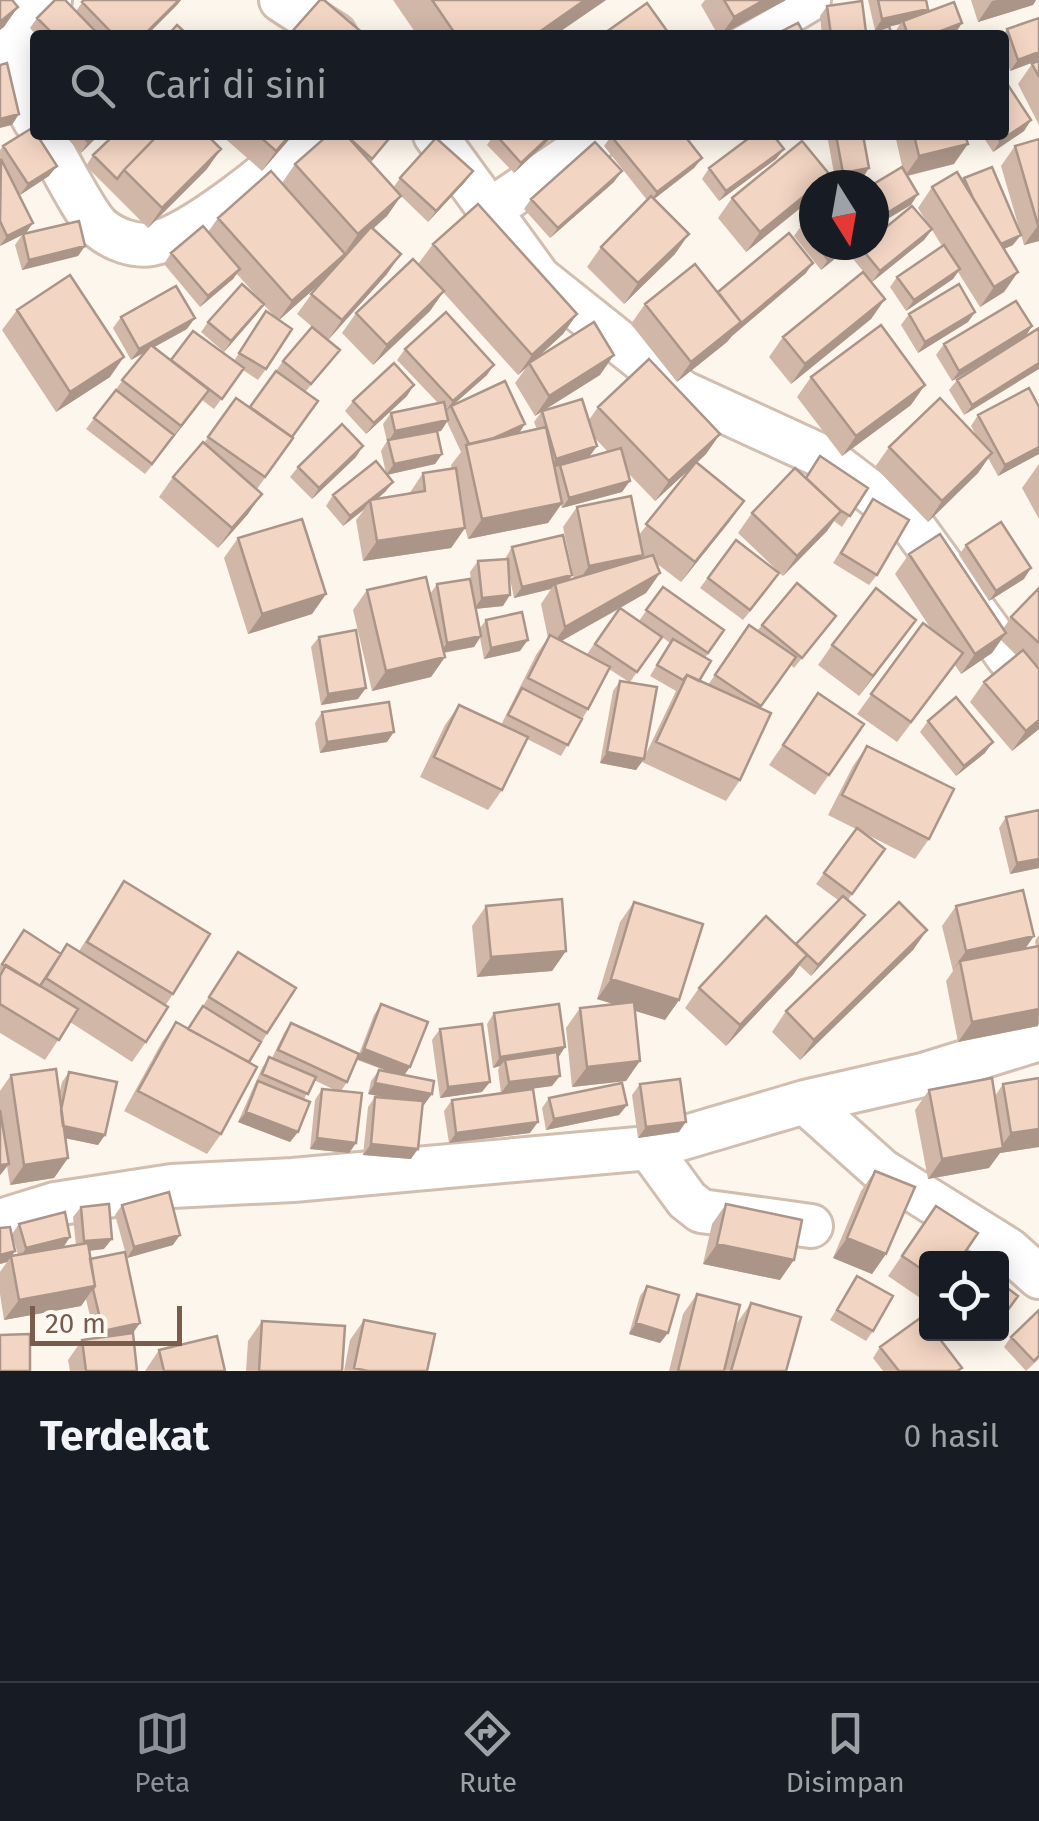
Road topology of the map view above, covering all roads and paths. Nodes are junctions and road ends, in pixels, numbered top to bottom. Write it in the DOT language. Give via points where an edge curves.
graph roads {
  1 [pos="50,0"];
  2 [pos="281,0"];
  3 [pos="808,0"];
  4 [pos="327,30"];
  5 [pos="760,30"];
  6 [pos="30,112"];
  7 [pos="47,140"];
  8 [pos="304,140"];
  9 [pos="440,140"];
  10 [pos="594,140"];
  11 [pos="505,199"];
  12 [pos="1039,682"];
  13 [pos="1039,1039"];
  14 [pos="805,1102"];
  15 [pos="649,1148"];
  16 [pos="0,1221"];
  17 [pos="811,1226"];
  18 [pos="1039,1277"];
  1 -- 6 [label="street" via="21,22 12,46"];
  2 -- 4 [label="street"];
  3 -- 5 [label="street"];
  7 -- 8 [label="street" via="99,227 125,243 150,244 184,230 256,182"];
  9 -- 11 [label="street"];
  10 -- 11 [label="street"];
  11 -- 12 [label="street" via="539,278 682,392 826,458 910,522 1008,657"];
  13 -- 14 [label="street" via="923,1076"];
  14 -- 15 [label="street"];
  14 -- 18 [label="street" via="881,1170 1009,1250"];
  15 -- 16 [label="street" via="172,1186 55,1204"];
  15 -- 17 [label="street" via="701,1211"];
}
